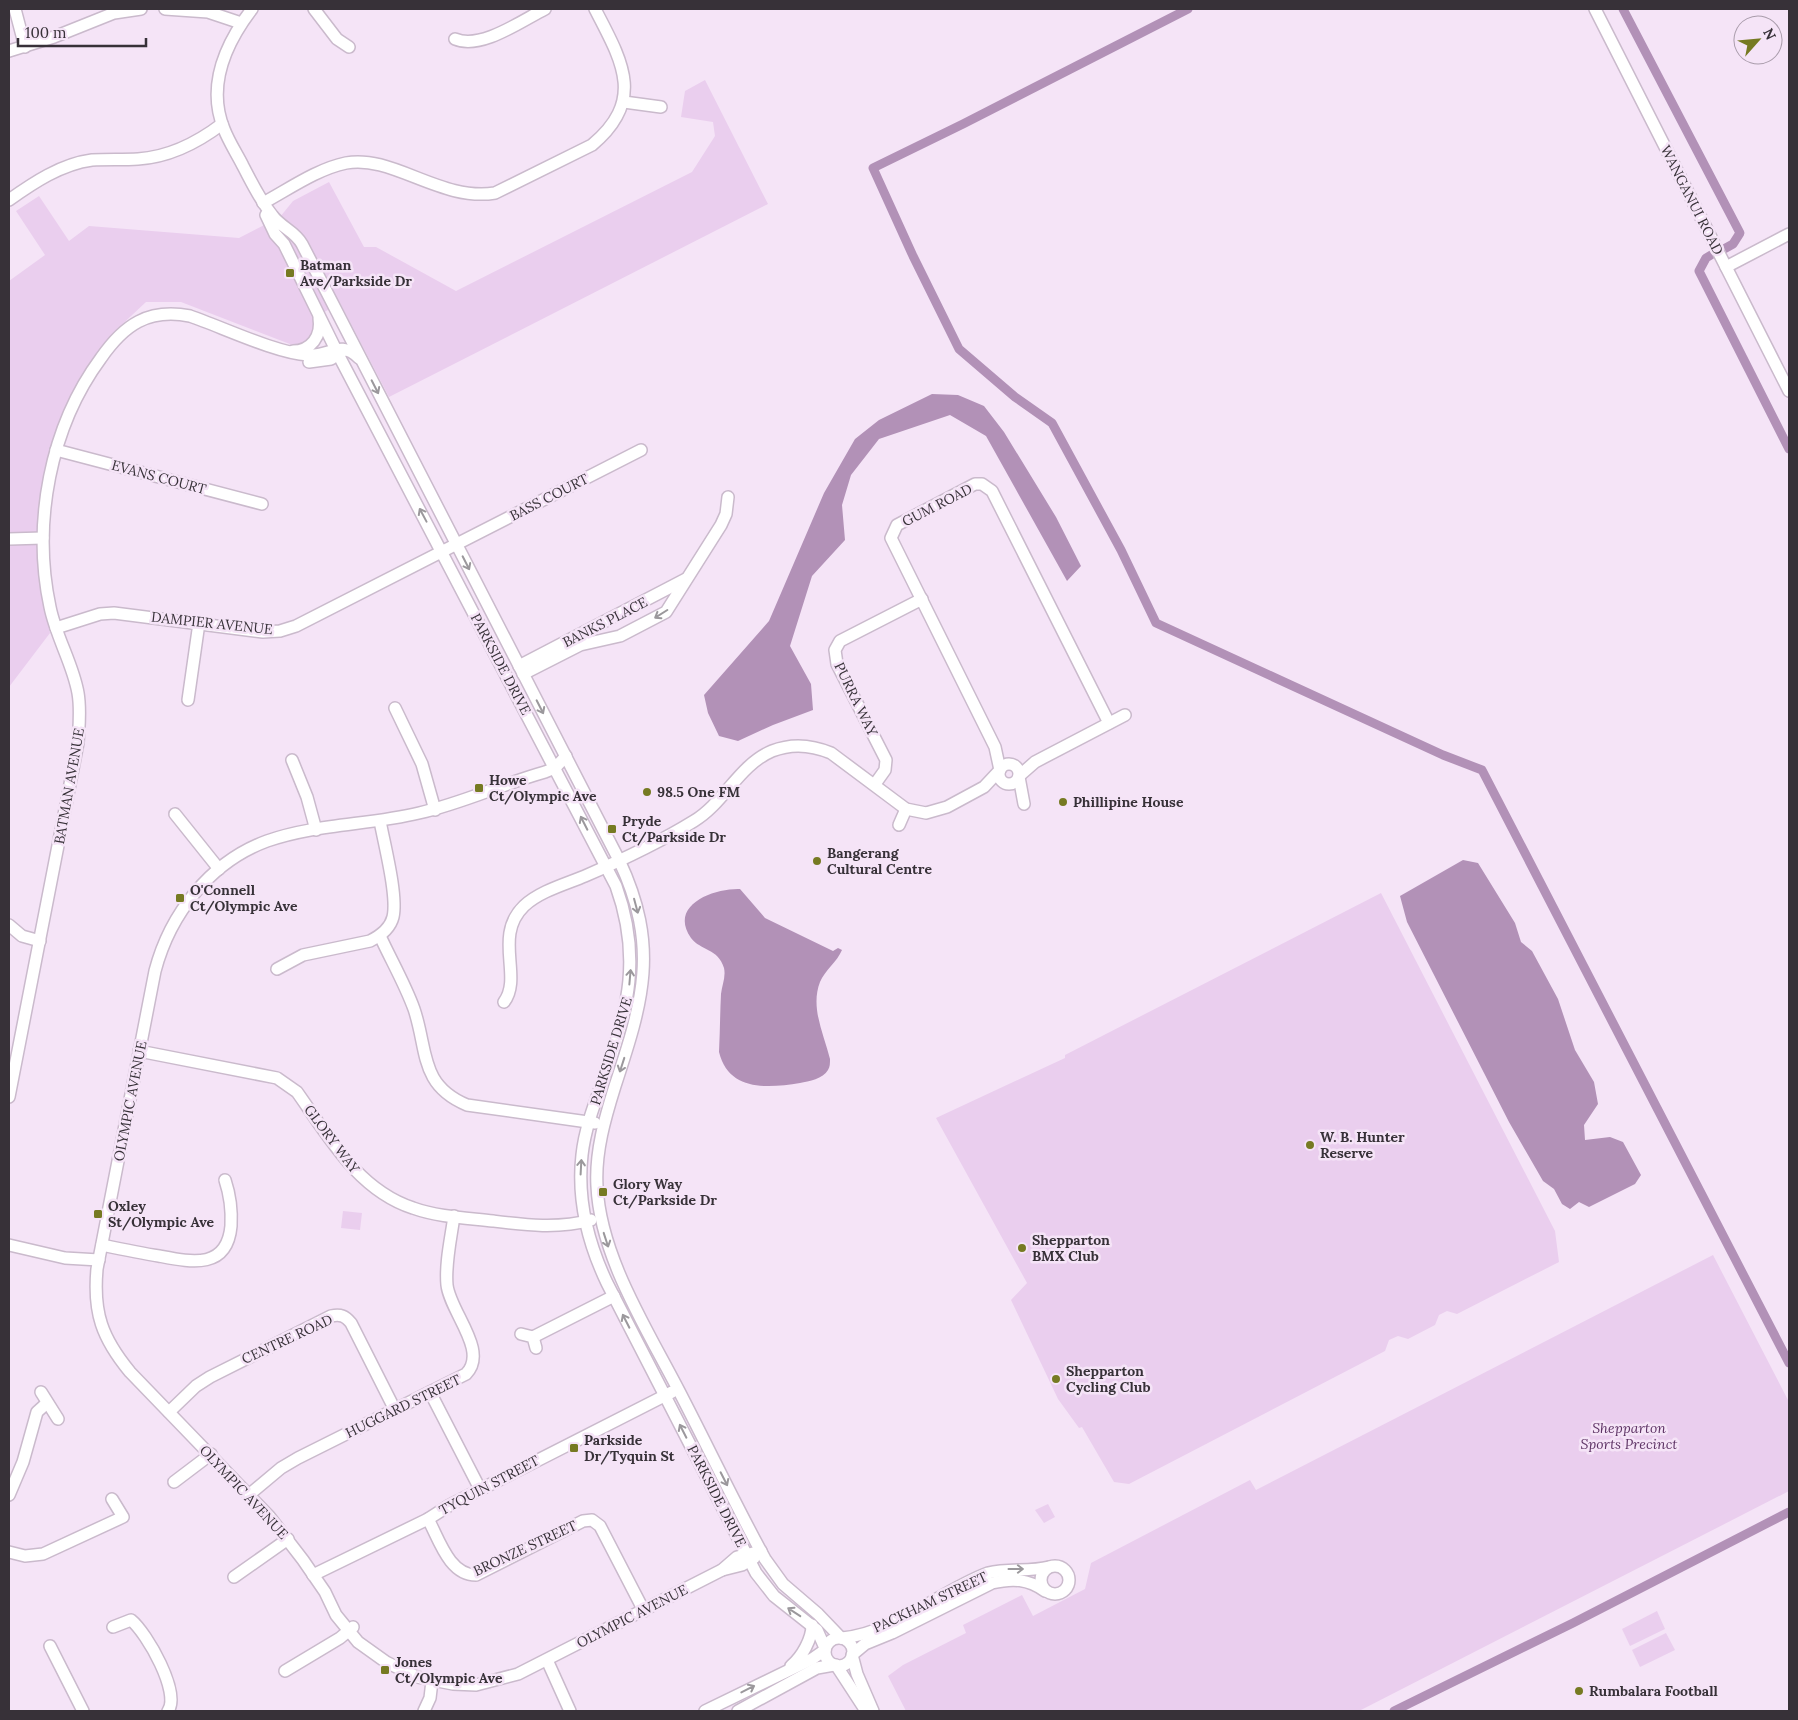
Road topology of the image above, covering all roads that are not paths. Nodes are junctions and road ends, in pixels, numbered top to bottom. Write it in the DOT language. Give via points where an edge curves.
graph roads {
  1 [pos="15,9"];
  2 [pos="141,9"];
  3 [pos="165,9"];
  4 [pos="252,9"];
  5 [pos="314,9"];
  6 [pos="545,9"];
  7 [pos="596,9"];
  8 [pos="1595,9"];
  9 [pos="238,27"];
  10 [pos="337,39"];
  11 [pos="455,39"];
  12 [pos="349,46"];
  13 [pos="25,47"];
  14 [pos="328,48"];
  15 [pos="9,51"];
  16 [pos="624,102"];
  17 [pos="661,107"];
  18 [pos="222,124"];
  19 [pos="227,136"];
  20 [pos="201,140"];
  21 [pos="9,200"];
  22 [pos="263,203"];
  23 [pos="1789,234"];
  24 [pos="1726,268"];
  25 [pos="314,269"];
  26 [pos="319,316"];
  27 [pos="283,350"];
  28 [pos="340,351"];
  29 [pos="362,360"];
  30 [pos="1789,391"];
  31 [pos="56,450"];
  32 [pos="641,450"];
  33 [pos="728,497"];
  34 [pos="262,504"];
  35 [pos="9,538"];
  36 [pos="43,538"];
  37 [pos="456,544"];
  38 [pos="442,552"];
  39 [pos="689,576"];
  40 [pos="922,599"];
  41 [pos="199,623"];
  42 [pos="56,628"];
  43 [pos="594,628"];
  44 [pos="599,640"];
  45 [pos="572,644"];
  46 [pos="521,670"];
  47 [pos="508,677"];
  48 [pos="188,700"];
  49 [pos="395,708"];
  50 [pos="1125,715"];
  51 [pos="1109,723"];
  52 [pos="995,747"];
  53 [pos="566,756"];
  54 [pos="292,760"];
  55 [pos="1035,762"];
  56 [pos="553,764"];
  57 [pos="1012,764"];
  58 [pos="1000,771"];
  59 [pos="1019,777"];
  60 [pos="875,784"];
  61 [pos="1007,784"];
  62 [pos="984,787"];
  63 [pos="906,809"];
  64 [pos="435,810"];
  65 [pos="175,814"];
  66 [pos="380,821"];
  67 [pos="899,825"];
  68 [pos="316,830"];
  69 [pos="619,860"];
  70 [pos="606,866"];
  71 [pos="219,869"];
  72 [pos="9,925"];
  73 [pos="380,936"];
  74 [pos="40,941"];
  75 [pos="277,970"];
  76 [pos="504,1002"];
  77 [pos="139,1051"];
  78 [pos="10,1080"];
  79 [pos="9,1097"];
  80 [pos="589,1122"];
  81 [pos="604,1124"];
  82 [pos="225,1180"];
  83 [pos="454,1216"];
  84 [pos="600,1218"];
  85 [pos="585,1222"];
  86 [pos="9,1245"];
  87 [pos="102,1245"];
  88 [pos="98,1264"];
  89 [pos="614,1296"];
  90 [pos="521,1334"];
  91 [pos="654,1342"];
  92 [pos="640,1348"];
  93 [pos="678,1388"];
  94 [pos="41,1392"];
  95 [pos="430,1392"];
  96 [pos="665,1395"];
  97 [pos="47,1402"];
  98 [pos="395,1410"];
  99 [pos="169,1412"];
  100 [pos="58,1419"];
  101 [pos="211,1454"];
  102 [pos="174,1482"];
  103 [pos="480,1489"];
  104 [pos="250,1494"];
  105 [pos="9,1495"];
  106 [pos="112,1499"];
  107 [pos="428,1519"];
  108 [pos="288,1539"];
  109 [pos="761,1551"];
  110 [pos="9,1552"];
  111 [pos="748,1558"];
  112 [pos="1048,1567"];
  113 [pos="314,1575"];
  114 [pos="234,1577"];
  115 [pos="1045,1591"];
  116 [pos="644,1611"];
  117 [pos="812,1625"];
  118 [pos="113,1627"];
  119 [pos="351,1629"];
  120 [pos="841,1638"];
  121 [pos="50,1646"];
  122 [pos="825,1649"];
  123 [pos="853,1654"];
  124 [pos="544,1661"];
  125 [pos="835,1665"];
  126 [pos="786,1670"];
  127 [pos="285,1671"];
  128 [pos="432,1681"];
  129 [pos="727,1700"];
  130 [pos="868,1708"];
  131 [pos="83,1711"];
  132 [pos="168,1711"];
  133 [pos="424,1711"];
  134 [pos="570,1711"];
  135 [pos="705,1711"];
  136 [pos="733,1711"];
  137 [pos="738,1711"];
  1 -- 13 [label="street"];
  2 -- 13 [label="street" via="114,12"];
  3 -- 9 [label="street" via="206,12"];
  4 -- 9 [label="street, PARKSIDE DRIVE"];
  5 -- 10 [label="street"];
  6 -- 11 [label="street" via="485,39 471,43"];
  7 -- 16 [label="street" via="624,70"];
  8 -- 24 [label="street, WANGANUI ROAD"];
  9 -- 18 [label="street, PARKSIDE DRIVE" via="224,53 218,79"];
  10 -- 12 [label="street"];
  10 -- 14 [label="street"];
  13 -- 15 [label="street"];
  16 -- 17 [label="street"];
  16 -- 22 [label="street" via="618,119 592,145 495,194 460,193 362,162 323,171"];
  18 -- 19 [label="street, PARKSIDE DRIVE"];
  18 -- 20 [label="street"];
  19 -- 20 [label="street"];
  19 -- 22 [label="street, PARKSIDE DRIVE"];
  20 -- 21 [label="street" via="163,155 91,160 66,166"];
  22 -- 25 [label="street, PARKSIDE DRIVE" via="278,223 299,239"];
  22 -- 26 [label="street, PARKSIDE DRIVE" via="272,230 284,244"];
  23 -- 24 [label="street"];
  24 -- 30 [label="street, WANGANUI ROAD"];
  25 -- 28 [label="street" via="343,338"];
  25 -- 29 [label="street, PARKSIDE DRIVE"];
  26 -- 27 [label="street" via="320,327 314,341 300,350"];
  26 -- 28 [label="street, PARKSIDE DRIVE"];
  27 -- 28 [label="street, BATMAN AVENUE" via="310,362 328,360"];
  27 -- 31 [label="street, BATMAN AVENUE" via="190,316 175,313 146,318 120,334 97,362 71,410"];
  28 -- 29 [label="street"];
  38 -- 28 [label="street, PARKSIDE DRIVE, one-way"];
  29 -- 37 [label="street, PARKSIDE DRIVE, one-way"];
  31 -- 34 [label="street, EVANS COURT"];
  31 -- 36 [label="street, BATMAN AVENUE" via="44,513"];
  32 -- 37 [label="street, BASS COURT"];
  33 -- 39 [label="street, BANKS PLACE" via="724,521"];
  35 -- 36 [label="street"];
  36 -- 42 [label="street, BATMAN AVENUE" via="46,583"];
  37 -- 38 [label="street, BASS COURT"];
  37 -- 46 [label="street, PARKSIDE DRIVE, one-way"];
  38 -- 41 [label="street, DAMPIER AVENUE" via="296,626 280,631 263,632"];
  38 -- 47 [label="street, PARKSIDE DRIVE"];
  39 -- 43 [label="street, BANKS PLACE"];
  39 -- 44 [label="street, BANKS PLACE, one-way" via="663,614 620,636"];
  40 -- 51 [label="street, GUM ROAD" via="893,544 892,531 905,520 975,484 988,486"];
  40 -- 52 [label="street, GUM ROAD"];
  40 -- 60 [label="street, PURRA WAY" via="840,641 835,650 837,664 886,760 885,770"];
  41 -- 42 [label="street, DAMPIER AVENUE" via="114,613 100,614"];
  41 -- 48 [label="street"];
  42 -- 74 [label="street, BATMAN AVENUE" via="78,693 80,716 75,762"];
  43 -- 44 [label="street"];
  43 -- 45 [label="street, BANKS PLACE"];
  44 -- 45 [label="street, BANKS PLACE"];
  45 -- 46 [label="street, BANKS PLACE"];
  46 -- 47 [label="street, BANKS PLACE"];
  46 -- 53 [label="street, PARKSIDE DRIVE, one-way"];
  47 -- 56 [label="street, PARKSIDE DRIVE"];
  49 -- 64 [label="street" via="422,764"];
  50 -- 51 [label="street"];
  51 -- 55 [label="street"];
  52 -- 57 [label="street, GUM ROAD"];
  52 -- 58 [label="street, GUM ROAD"];
  53 -- 56 [label="street, OLYMPIC AVENUE"];
  53 -- 69 [label="street, PARKSIDE DRIVE"];
  54 -- 68 [label="street"];
  55 -- 57 [label="street"];
  55 -- 59 [label="street"];
  56 -- 64 [label="street, OLYMPIC AVENUE" via="486,793"];
  70 -- 56 [label="street, PARKSIDE DRIVE, one-way"];
  57 -- 58 [label="street" via="1005,764"];
  57 -- 59 [label="street" via="1018,769"];
  58 -- 61 [label="street" via="1001,780"];
  58 -- 62 [label="street"];
  59 -- 61 [label="street"];
  59 -- 61 [label="street" via="1024,804"];
  60 -- 63 [label="street"];
  60 -- 69 [label="street" via="817,747 784,748 750,765 716,804 693,822"];
  61 -- 62 [label="street"];
  62 -- 63 [label="street" via="935,811 926,813"];
  63 -- 67 [label="street"];
  64 -- 66 [label="street, OLYMPIC AVENUE"];
  65 -- 71 [label="street"];
  66 -- 68 [label="street, OLYMPIC AVENUE"];
  66 -- 73 [label="street" via="394,906 389,926"];
  68 -- 71 [label="street, OLYMPIC AVENUE" via="267,841"];
  69 -- 70 [label="street"];
  69 -- 81 [label="street, PARKSIDE DRIVE, one-way" via="637,906 644,970 640,1006"];
  70 -- 76 [label="street" via="524,906 509,934 510,989"];
  80 -- 70 [label="street, PARKSIDE DRIVE, one-way" via="627,1007 631,971 623,906"];
  71 -- 77 [label="street, OLYMPIC AVENUE" via="192,896 162,946"];
  72 -- 74 [label="street" via="22,936"];
  73 -- 75 [label="street" via="303,956"];
  73 -- 80 [label="street" via="406,990 419,1028 426,1064 440,1088 452,1099 467,1105"];
  74 -- 78 [label="street, BATMAN AVENUE"];
  77 -- 83 [label="street, GLORY WAY" via="277,1078 297,1092 349,1164 368,1184 414,1209"];
  77 -- 87 [label="street, OLYMPIC AVENUE"];
  78 -- 79 [label="street, BATMAN AVENUE"];
  80 -- 81 [label="street"];
  85 -- 80 [label="street, PARKSIDE DRIVE, one-way" via="581,1167"];
  81 -- 84 [label="street, PARKSIDE DRIVE" via="596,1184"];
  82 -- 87 [label="street" via="231,1203 230,1234 227,1243 215,1256 207,1260 186,1261"];
  83 -- 85 [label="street, GLORY WAY" via="539,1226"];
  83 -- 95 [label="street, HUGGARD STREET" via="447,1285 470,1342 474,1361 466,1374"];
  84 -- 85 [label="street, GLORY WAY"];
  84 -- 91 [label="street, PARKSIDE DRIVE, one-way" via="614,1260"];
  85 -- 89 [label="street, PARKSIDE DRIVE" via="595,1255"];
  86 -- 88 [label="street"];
  87 -- 88 [label="street, OLYMPIC AVENUE"];
  88 -- 99 [label="street, OLYMPIC AVENUE" via="96,1303 106,1339 130,1372"];
  89 -- 90 [label="street" via="535,1342"];
  92 -- 89 [label="street, PARKSIDE DRIVE, one-way"];
  91 -- 92 [label="street"];
  91 -- 93 [label="street, PARKSIDE DRIVE"];
  92 -- 96 [label="street, PARKSIDE DRIVE"];
  93 -- 96 [label="street, TYQUIN STREET"];
  93 -- 109 [label="street, PARKSIDE DRIVE, one-way"];
  94 -- 97 [label="street"];
  95 -- 98 [label="street, HUGGARD STREET"];
  95 -- 103 [label="street"];
  96 -- 103 [label="street, TYQUIN STREET"];
  111 -- 96 [label="street, PARKSIDE DRIVE, one-way"];
  97 -- 100 [label="street"];
  97 -- 105 [label="street" via="38,1412"];
  98 -- 99 [label="street, CENTRE ROAD" via="352,1323 339,1315 322,1320 210,1376"];
  98 -- 104 [label="street, HUGGARD STREET" via="298,1458"];
  99 -- 101 [label="street, OLYMPIC AVENUE"];
  101 -- 102 [label="street"];
  101 -- 104 [label="street, OLYMPIC AVENUE"];
  103 -- 107 [label="street, TYQUIN STREET"];
  104 -- 108 [label="street, OLYMPIC AVENUE"];
  106 -- 110 [label="street" via="123,1517 42,1554 25,1556"];
  107 -- 113 [label="street, TYQUIN STREET"];
  107 -- 116 [label="street, BRONZE STREET" via="455,1568 467,1575 476,1575 583,1520 592,1520 600,1526"];
  108 -- 113 [label="street, OLYMPIC AVENUE"];
  108 -- 114 [label="street"];
  109 -- 111 [label="street"];
  109 -- 120 [label="street, PARKSIDE DRIVE" via="783,1584"];
  111 -- 116 [label="street, OLYMPIC AVENUE"];
  117 -- 111 [label="street, PARKSIDE DRIVE, one-way" via="769,1591"];
  112 -- 115 [label="street" via="1041,1578"];
  112 -- 115 [label="street" via="1064,1569 1069,1582 1061,1593"];
  120 -- 112 [label="street, PACKHAM STREET, one-way" via="885,1625 988,1573"];
  113 -- 119 [label="street, OLYMPIC AVENUE" via="325,1592 336,1601"];
  115 -- 123 [label="street, PACKHAM STREET" via="1026,1580 992,1583 866,1644"];
  116 -- 124 [label="street, OLYMPIC AVENUE"];
  117 -- 122 [label="street, PARKSIDE DRIVE" via="820,1634"];
  117 -- 126 [label="street" via="811,1635 801,1655"];
  118 -- 132 [label="street" via="131,1620 139,1626 162,1668 172,1701"];
  119 -- 127 [label="street"];
  119 -- 128 [label="street, OLYMPIC AVENUE" via="374,1653 402,1670"];
  120 -- 122 [label="street" via="832,1640"];
  120 -- 123 [label="street" via="850,1642"];
  121 -- 131 [label="street"];
  122 -- 125 [label="street" via="827,1659"];
  122 -- 126 [label="street"];
  123 -- 125 [label="street" via="846,1664"];
  123 -- 130 [label="street"];
  124 -- 128 [label="street, OLYMPIC AVENUE" via="518,1674 476,1685"];
  124 -- 134 [label="street" via="549,1678"];
  125 -- 130 [label="street"];
  125 -- 137 [label="street" via="817,1668"];
  129 -- 126 [label="street, one-way"];
  128 -- 133 [label="street"];
  129 -- 135 [label="street"];
  129 -- 136 [label="street"];
}
